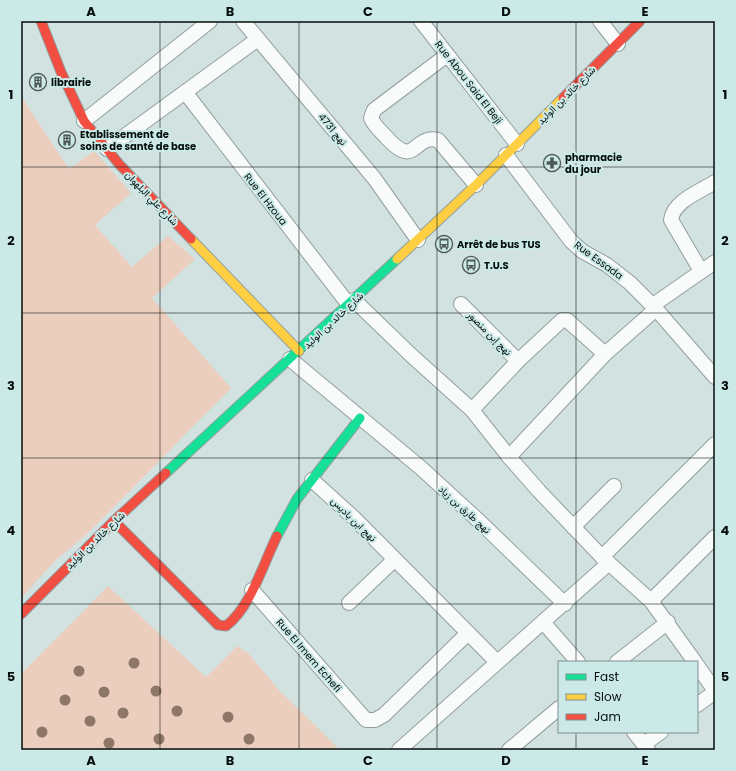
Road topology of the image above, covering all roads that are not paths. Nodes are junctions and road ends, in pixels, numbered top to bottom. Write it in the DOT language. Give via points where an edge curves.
graph roads {
  1 [pos="41,21"];
  2 [pos="210,21"];
  3 [pos="243,21"];
  4 [pos="421,21"];
  5 [pos="600,21"];
  6 [pos="640,21"];
  7 [pos="258,39"];
  8 [pos="618,44"];
  9 [pos="447,55"];
  10 [pos="185,92"];
  11 [pos="84,121"];
  12 [pos="518,144"];
  13 [pos="107,149"];
  14 [pos="506,155"];
  15 [pos="715,182"];
  16 [pos="476,185"];
  17 [pos="418,240"];
  18 [pos="715,262"];
  19 [pos="701,271"];
  20 [pos="351,303"];
  21 [pos="461,304"];
  22 [pos="654,307"];
  23 [pos="605,354"];
  24 [pos="295,355"];
  25 [pos="518,361"];
  26 [pos="715,377"];
  27 [pos="472,410"];
  28 [pos="360,418"];
  29 [pos="715,444"];
  30 [pos="509,458"];
  31 [pos="312,480"];
  32 [pos="614,486"];
  33 [pos="114,521"];
  34 [pos="573,526"];
  35 [pos="715,537"];
  36 [pos="394,560"];
  37 [pos="606,560"];
  38 [pos="252,590"];
  39 [pos="651,601"];
  40 [pos="349,603"];
  41 [pos="565,604"];
  42 [pos="21,614"];
  43 [pos="543,622"];
  44 [pos="668,622"];
  45 [pos="468,633"];
  46 [pos="577,661"];
  47 [pos="618,661"];
  48 [pos="694,661"];
  49 [pos="497,662"];
  50 [pos="698,666"];
  51 [pos="715,692"];
  52 [pos="698,704"];
  53 [pos="558,709"];
  54 [pos="635,733"];
  55 [pos="660,733"];
  56 [pos="646,747"];
  57 [pos="399,750"];
  58 [pos="509,750"];
  1 -- 11 [label="street, شارع علي البلهوان"];
  2 -- 11 [label="street"];
  3 -- 7 [label="street, نهج 4731"];
  4 -- 9 [label="street, Rue Abou Said El Beji"];
  5 -- 8 [label="street"];
  6 -- 8 [label="street, شارع خالد بن الوليد"];
  7 -- 10 [label="street"];
  7 -- 17 [label="street, نهج 4731" via="374,178"];
  8 -- 12 [label="street, شارع خالد بن الوليد"];
  9 -- 12 [label="street, Rue Abou Said El Beji"];
  9 -- 16 [label="street" via="374,110 371,118 396,147 403,151 413,150 428,140 438,140"];
  10 -- 13 [label="street"];
  10 -- 20 [label="street, Rue El Hzoua"];
  11 -- 13 [label="street, شارع علي البلهوان"];
  12 -- 14 [label="street, شارع خالد بن الوليد"];
  13 -- 24 [label="street, شارع علي البلهوان"];
  14 -- 16 [label="street, شارع خالد بن الوليد"];
  14 -- 22 [label="street, Rue Essada" via="572,241 592,258 607,265 630,283"];
  15 -- 19 [label="street" via="679,204 670,220"];
  16 -- 17 [label="street, شارع خالد بن الوليد"];
  17 -- 20 [label="street, شارع خالد بن الوليد"];
  18 -- 19 [label="street"];
  19 -- 22 [label="street"];
  20 -- 24 [label="street, شارع خالد بن الوليد"];
  20 -- 27 [label="street, Rue El Hzoua"];
  21 -- 25 [label="street, نهج إبن منصور"];
  22 -- 23 [label="street"];
  22 -- 26 [label="street, Rue Essada"];
  23 -- 25 [label="street" via="563,319"];
  23 -- 30 [label="street"];
  24 -- 28 [label="street, نهج طارق بن زياد"];
  24 -- 33 [label="street, شارع خالد بن الوليد"];
  25 -- 27 [label="street"];
  27 -- 30 [label="street, Rue El Hzoua"];
  28 -- 31 [label="street"];
  28 -- 41 [label="street, نهج طارق بن زياد" via="421,468"];
  29 -- 37 [label="street"];
  30 -- 34 [label="street, Rue El Hzoua"];
  31 -- 36 [label="street, نهج ابن باديس" via="354,518"];
  31 -- 38 [label="street" via="284,522"];
  32 -- 34 [label="street"];
  33 -- 38 [label="street" via="220,626 226,626 234,620"];
  33 -- 42 [label="street, شارع خالد بن الوليد"];
  34 -- 37 [label="street, Rue El Hzoua"];
  35 -- 39 [label="street"];
  36 -- 40 [label="street"];
  36 -- 45 [label="street, نهج ابن باديس"];
  37 -- 39 [label="street, Rue El Hzoua"];
  37 -- 41 [label="street"];
  38 -- 45 [label="street, Rue El Imem Echefi" via="366,720 375,720 384,715"];
  39 -- 44 [label="street, Rue El Hzoua"];
  41 -- 43 [label="street"];
  43 -- 46 [label="street"];
  43 -- 49 [label="street"];
  44 -- 47 [label="street"];
  44 -- 48 [label="street, Rue El Hzoua"];
  45 -- 49 [label="street, نهج ابن باديس"];
  49 -- 57 [label="street"];
  50 -- 51 [label="street"];
  51 -- 52 [label="street"];
  53 -- 58 [label="street"];
  54 -- 56 [label="street"];
  55 -- 56 [label="street"];
}
